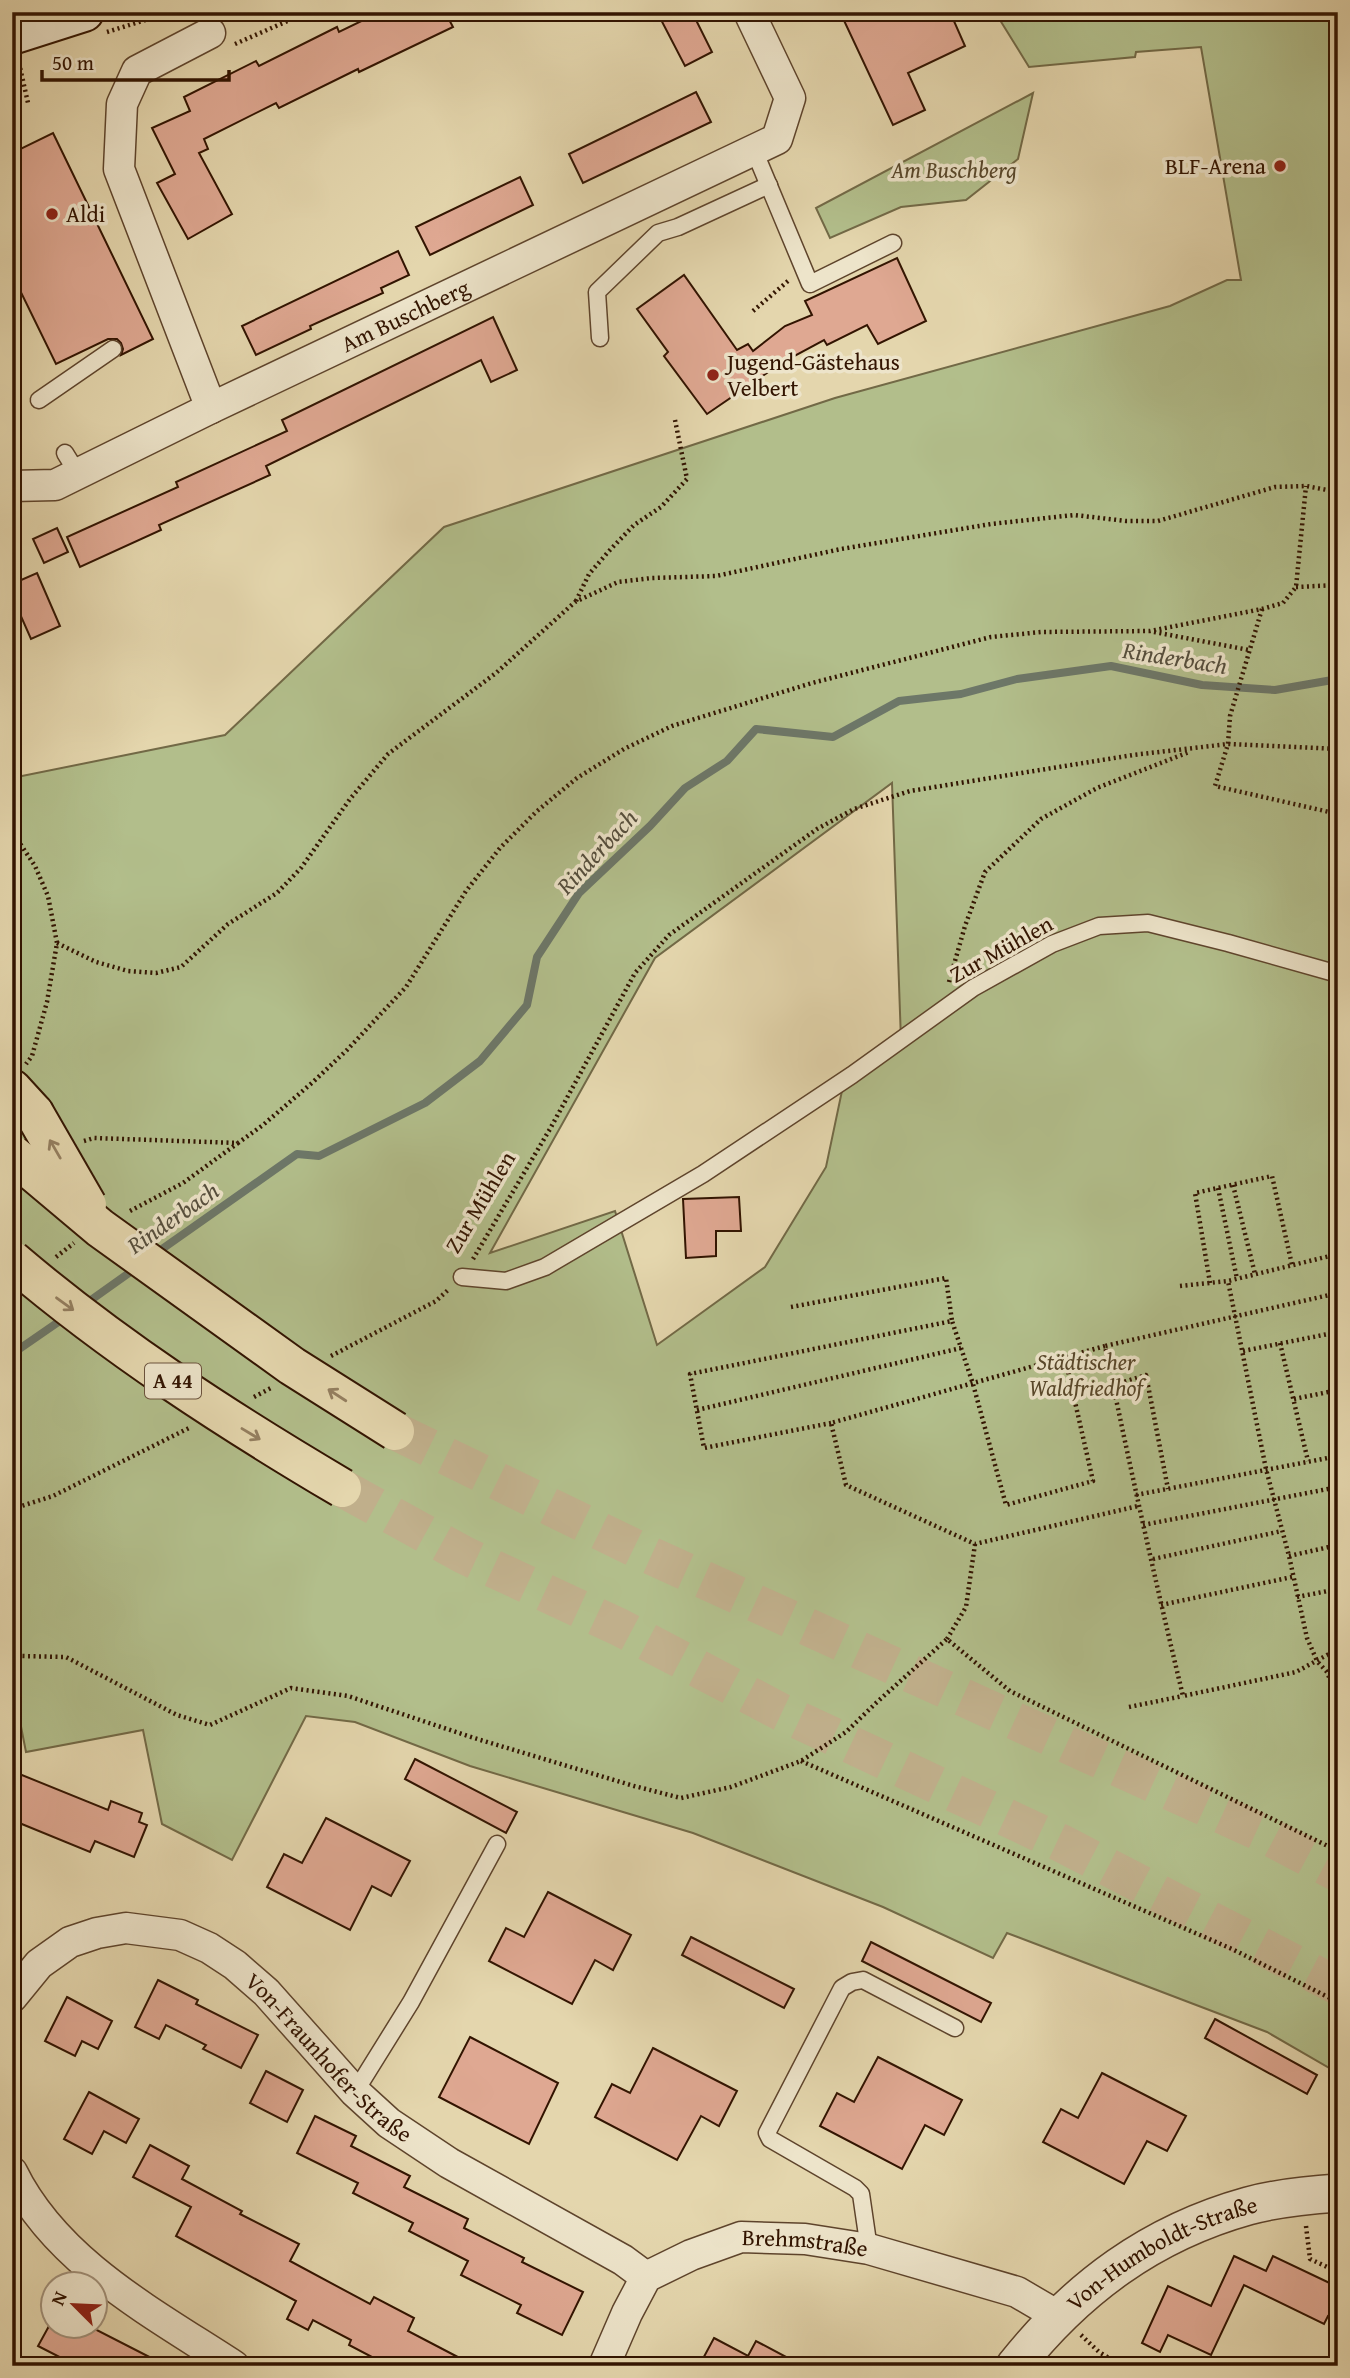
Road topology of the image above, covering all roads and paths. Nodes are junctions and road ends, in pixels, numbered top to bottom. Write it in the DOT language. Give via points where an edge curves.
graph roads {
  1 [pos="84,12"];
  2 [pos="308,12"];
  3 [pos="749,12"];
  4 [pos="210,33"];
  5 [pos="15,47"];
  6 [pos="28,103"];
  7 [pos="754,150"];
  8 [pos="769,185"];
  9 [pos="893,243"];
  10 [pos="785,282"];
  11 [pos="753,311"];
  12 [pos="600,338"];
  13 [pos="113,349"];
  14 [pos="38,400"];
  15 [pos="211,408"];
  16 [pos="675,420"];
  17 [pos="12,486"];
  18 [pos="1306,486"];
  19 [pos="1338,492"];
  20 [pos="1338,585"];
  21 [pos="1296,587"];
  22 [pos="575,602"];
  23 [pos="1262,609"];
  24 [pos="1150,631"];
  25 [pos="1249,650"];
  26 [pos="1228,744"];
  27 [pos="1196,749"];
  28 [pos="1338,749"];
  29 [pos="1338,814"];
  30 [pos="12,837"];
  31 [pos="57,943"];
  32 [pos="1338,974"];
  33 [pos="941,1009"];
  34 [pos="15,1081"];
  35 [pos="82,1142"];
  36 [pos="12,1154"];
  37 [pos="1233,1185"];
  38 [pos="1218,1188"];
  39 [pos="100,1228"];
  40 [pos="1338,1254"];
  41 [pos="12,1261"];
  42 [pos="1292,1265"];
  43 [pos="1255,1274"];
  44 [pos="462,1278"];
  45 [pos="1237,1279"];
  46 [pos="1228,1281"];
  47 [pos="1210,1283"];
  48 [pos="1181,1286"];
  49 [pos="1338,1293"];
  50 [pos="791,1307"];
  51 [pos="1235,1318"];
  52 [pos="952,1321"];
  53 [pos="1338,1332"];
  54 [pos="1280,1343"];
  55 [pos="1105,1346"];
  56 [pos="961,1348"];
  57 [pos="1242,1351"];
  58 [pos="1065,1357"];
  59 [pos="973,1384"];
  60 [pos="1113,1385"];
  61 [pos="1338,1390"];
  62 [pos="1294,1399"];
  63 [pos="697,1410"];
  64 [pos="831,1423"];
  65 [pos="395,1431"];
  66 [pos="1338,1456"];
  67 [pos="1308,1461"];
  68 [pos="1266,1469"];
  69 [pos="1338,1487"];
  70 [pos="342,1488"];
  71 [pos="1168,1489"];
  72 [pos="1136,1495"];
  73 [pos="1274,1500"];
  74 [pos="1139,1506"];
  75 [pos="1143,1525"];
  76 [pos="1282,1531"];
  77 [pos="975,1544"];
  78 [pos="1338,1545"];
  79 [pos="1289,1556"];
  80 [pos="1153,1559"];
  81 [pos="1292,1577"];
  82 [pos="1338,1589"];
  83 [pos="1297,1598"];
  84 [pos="1161,1605"];
  85 [pos="947,1639"];
  86 [pos="12,1653"];
  87 [pos="1338,1653"];
  88 [pos="1317,1661"];
  89 [pos="1335,1686"];
  90 [pos="1183,1696"];
  91 [pos="1129,1707"];
  92 [pos="1338,1710"];
  93 [pos="801,1761"];
  94 [pos="497,1844"];
  95 [pos="1338,1851"];
  96 [pos="12,1997"];
  97 [pos="1338,2002"];
  98 [pos="955,2028"];
  99 [pos="355,2092"];
  100 [pos="12,2172"];
  101 [pos="1338,2193"];
  102 [pos="1306,2226"];
  103 [pos="869,2249"];
  104 [pos="1338,2272"];
  105 [pos="646,2277"];
  106 [pos="1067,2323"];
  107 [pos="234,2366"];
  108 [pos="604,2366"];
  109 [pos="1015,2366"];
  110 [pos="1122,2366"];
  1 -- 5 [label="main road"];
  2 -- 4 [label="path" via="229,46"];
  3 -- 7 [label="street, Am Buschberg" via="790,98 777,139"];
  4 -- 15 [label="street" via="137,71 122,104 119,169"];
  5 -- 6 [label="path"];
  7 -- 8 [label="lane"];
  7 -- 15 [label="street, Am Buschberg"];
  8 -- 9 [label="lane" via="810,284"];
  8 -- 12 [label="lane" via="658,233 597,292"];
  10 -- 11 [label="path"];
  13 -- 14 [label="lane"];
  15 -- 17 [label="street, Am Buschberg" via="72,463 55,485"];
  16 -- 22 [label="path" via="687,480 609,551 589,574"];
  18 -- 19 [label="path"];
  18 -- 21 [label="path"];
  18 -- 22 [label="path" via="1275,487 1158,521 1074,515 991,524 716,576 618,582"];
  20 -- 21 [label="path"];
  21 -- 23 [label="path" via="1283,603"];
  22 -- 31 [label="path" via="496,673 388,754 301,868 181,967 156,973 128,971"];
  23 -- 24 [label="path"];
  23 -- 25 [label="path"];
  24 -- 25 [label="path"];
  24 -- 35 [label="path" via="991,637 812,683 673,726 624,749 577,778 500,848 466,891 407,986 313,1082 239,1143 94,1138"];
  25 -- 26 [label="path" via="1230,716"];
  26 -- 27 [label="path, Zur Mühlen"];
  26 -- 28 [label="path, Zur Mühlen"];
  26 -- 29 [label="path" via="1215,786"];
  27 -- 33 [label="path" via="1097,788 1041,819 985,872"];
  27 -- 44 [label="path, Zur Mühlen" via="910,791 854,809 817,829 669,935 635,973"];
  30 -- 31 [label="path" via="21,845 48,896"];
  31 -- 34 [label="path" via="32,1056"];
  32 -- 33 [label="lane, Zur Mühlen" via="1148,923 1099,926 1052,944"];
  33 -- 44 [label="lane, Zur Mühlen" via="714,1167 545,1267 506,1280"];
  39 -- 34 [label="highway, one-way, bridge"];
  36 -- 39 [label="highway, bridge"];
  37 -- 38 [label="path"];
  37 -- 42 [label="path" via="1272,1175"];
  37 -- 43 [label="path"];
  38 -- 45 [label="path"];
  38 -- 47 [label="path" via="1195,1194"];
  65 -- 39 [label="highway, one-way, bridge" via="292,1366"];
  40 -- 42 [label="path"];
  41 -- 70 [label="highway, A 44, one-way, bridge" via="51,1294 240,1427"];
  42 -- 43 [label="path"];
  43 -- 45 [label="path"];
  45 -- 46 [label="path"];
  46 -- 47 [label="path"];
  46 -- 51 [label="path"];
  47 -- 48 [label="path"];
  49 -- 51 [label="path"];
  50 -- 52 [label="path" via="946,1278"];
  51 -- 55 [label="path"];
  51 -- 57 [label="path"];
  52 -- 56 [label="path"];
  52 -- 63 [label="path" via="690,1374"];
  53 -- 54 [label="path"];
  54 -- 57 [label="path"];
  54 -- 62 [label="path"];
  55 -- 58 [label="path"];
  55 -- 60 [label="path"];
  56 -- 59 [label="path"];
  56 -- 63 [label="path"];
  57 -- 68 [label="path"];
  58 -- 59 [label="path"];
  58 -- 59 [label="path" via="1093,1481 1006,1505"];
  59 -- 64 [label="path"];
  60 -- 71 [label="path" via="1146,1375"];
  60 -- 72 [label="path"];
  61 -- 62 [label="path"];
  62 -- 67 [label="path"];
  63 -- 64 [label="path" via="704,1448"];
  64 -- 77 [label="path" via="846,1485"];
  66 -- 67 [label="path"];
  67 -- 68 [label="path"];
  68 -- 71 [label="path"];
  68 -- 73 [label="path"];
  69 -- 73 [label="path"];
  71 -- 72 [label="path"];
  72 -- 74 [label="path"];
  73 -- 75 [label="path"];
  73 -- 76 [label="path"];
  74 -- 75 [label="path"];
  74 -- 77 [label="path"];
  75 -- 80 [label="path"];
  76 -- 79 [label="path"];
  76 -- 80 [label="path"];
  77 -- 85 [label="path" via="966,1607"];
  78 -- 79 [label="path"];
  79 -- 81 [label="path"];
  80 -- 84 [label="path"];
  81 -- 83 [label="path"];
  81 -- 84 [label="path"];
  82 -- 83 [label="path"];
  83 -- 88 [label="path"];
  84 -- 90 [label="path"];
  85 -- 93 [label="path" via="846,1732"];
  85 -- 95 [label="path" via="1010,1691"];
  86 -- 93 [label="path" via="66,1657 177,1715 210,1725 291,1688 348,1696 681,1798 732,1787"];
  87 -- 88 [label="path"];
  88 -- 89 [label="path"];
  88 -- 90 [label="path" via="1296,1672"];
  89 -- 92 [label="path"];
  90 -- 91 [label="path"];
  93 -- 97 [label="path" via="1231,1949"];
  94 -- 99 [label="lane" via="411,2002"];
  96 -- 99 [label="street, Von-Fraunhofer-Straße" via="39,1964 70,1942 126,1928 180,1935 235,1965 266,1992"];
  98 -- 103 [label="lane" via="863,1980 842,1987 767,2133 861,2194"];
  99 -- 105 [label="street, Von-Fraunhofer-Straße" via="389,2123 449,2163"];
  100 -- 107 [label="street" via="48,2229 85,2263"];
  101 -- 106 [label="street, Von-Humboldt-Straße" via="1248,2206 1165,2239 1090,2286"];
  102 -- 104 [label="path" via="1310,2259"];
  103 -- 105 [label="street, Brehmstraße" via="805,2239 741,2237"];
  103 -- 106 [label="street, Brehmstraße" via="1017,2292"];
  105 -- 108 [label="street"];
  106 -- 109 [label="street, Von-Humboldt-Straße"];
  106 -- 110 [label="path"];
}
